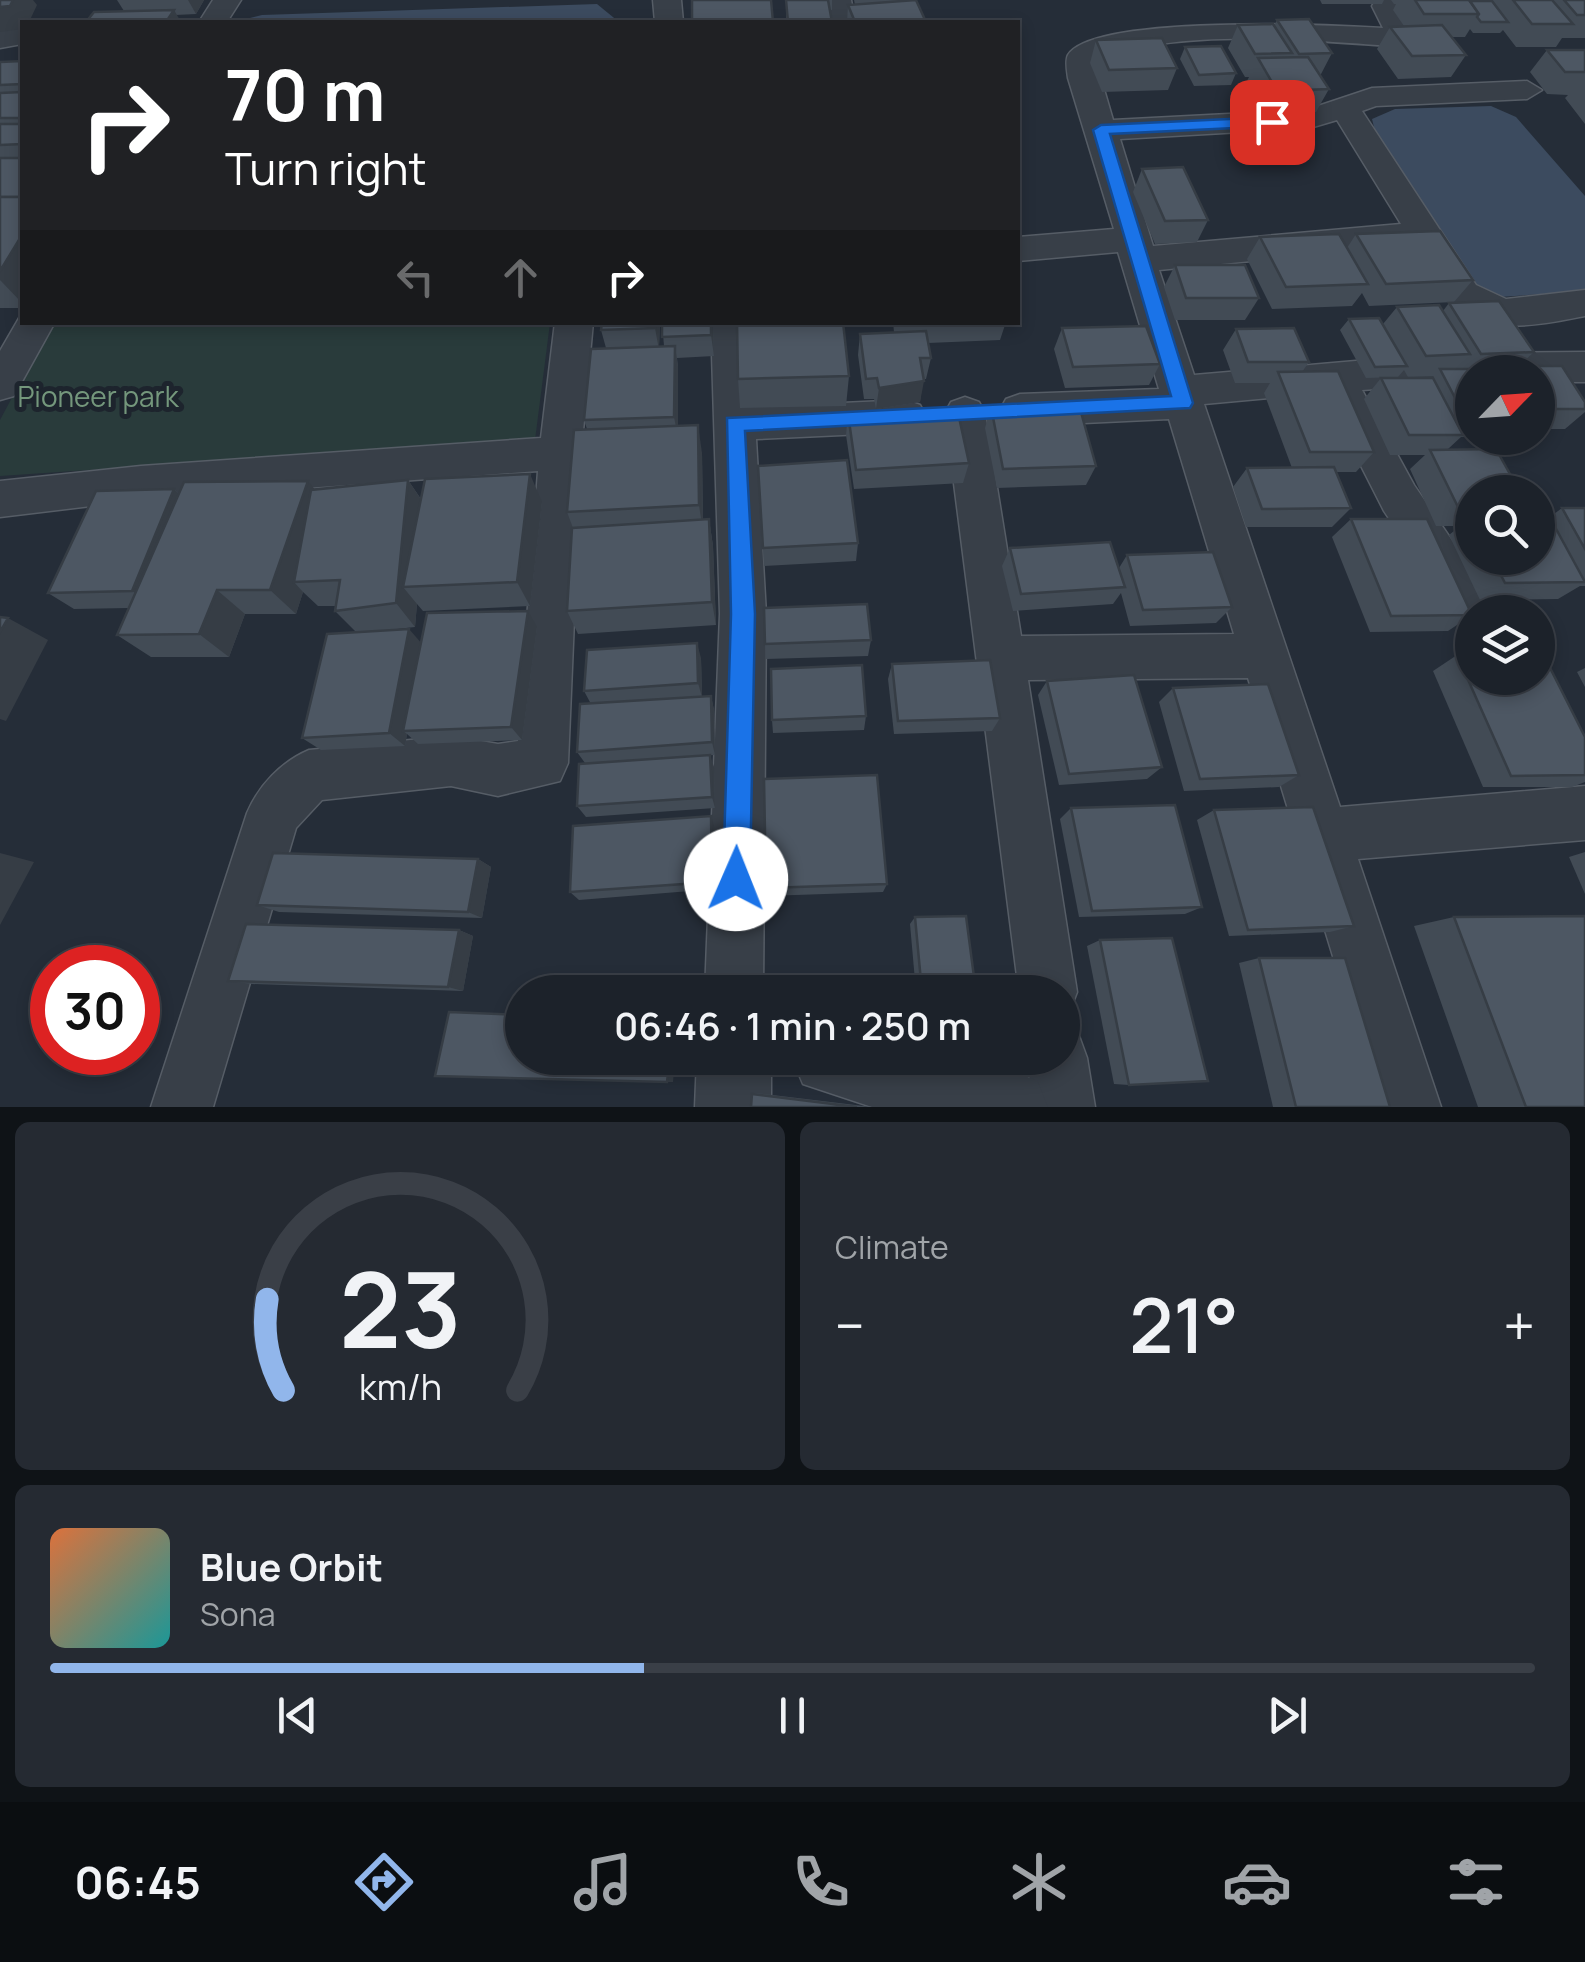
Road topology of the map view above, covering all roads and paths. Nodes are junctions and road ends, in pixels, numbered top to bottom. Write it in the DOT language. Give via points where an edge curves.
graph roads {
  1 [pos="1486,8"];
  2 [pos="1527,90"];
  3 [pos="1343,105"];
  4 [pos="1101,130"];
  5 [pos="1425,234"];
  6 [pos="1020,249"];
  7 [pos="1136,249"];
  8 [pos="1585,303"];
  9 [pos="34,325"];
  10 [pos="574,325"];
  11 [pos="730,325"];
  12 [pos="1585,367"];
  13 [pos="1335,377"];
  14 [pos="0,385"];
  15 [pos="1181,397"];
  16 [pos="965,413"];
  17 [pos="734,424"];
  18 [pos="560,453"];
  19 [pos="0,499"];
  20 [pos="1466,595"];
  21 [pos="1265,656"];
  22 [pos="1000,658"];
  23 [pos="1585,813"];
  24 [pos="1323,835"];
  25 [pos="734,975"];
  26 [pos="1046,975"];
  27 [pos="892,1075"];
  28 [pos="1059,1075"];
  29 [pos="182,1107"];
  30 [pos="1010,1107"];
  31 [pos="1064,1107"];
  32 [pos="1410,1107"];
  1 -- 4 [label="street" via="1386,6 1402,38 1307,33 1095,46 1081,58"];
  2 -- 3 [label="street" via="1372,97"];
  3 -- 4 [label="street" via="1310,119"];
  3 -- 5 [label="street"];
  4 -- 7 [label="street"];
  5 -- 7 [label="street"];
  5 -- 8 [label="street" via="1477,306 1499,313"];
  6 -- 7 [label="street"];
  7 -- 15 [label="street"];
  9 -- 14 [label="street"];
  10 -- 18 [label="street"];
  11 -- 17 [label="street"];
  12 -- 13 [label="street"];
  13 -- 15 [label="street"];
  13 -- 20 [label="street" via="1399,498"];
  15 -- 16 [label="street"];
  15 -- 21 [label="street"];
  16 -- 17 [label="street"];
  16 -- 22 [label="street"];
  17 -- 25 [label="street" via="743,614"];
  18 -- 19 [label="street"];
  18 -- 29 [label="street" via="542,763 498,770 451,761 309,776 274,814"];
  21 -- 22 [label="street"];
  21 -- 24 [label="street"];
  22 -- 26 [label="street"];
  23 -- 24 [label="street"];
  24 -- 32 [label="street"];
  27 -- 30 [label="street"];
  28 -- 31 [label="street"];
}
